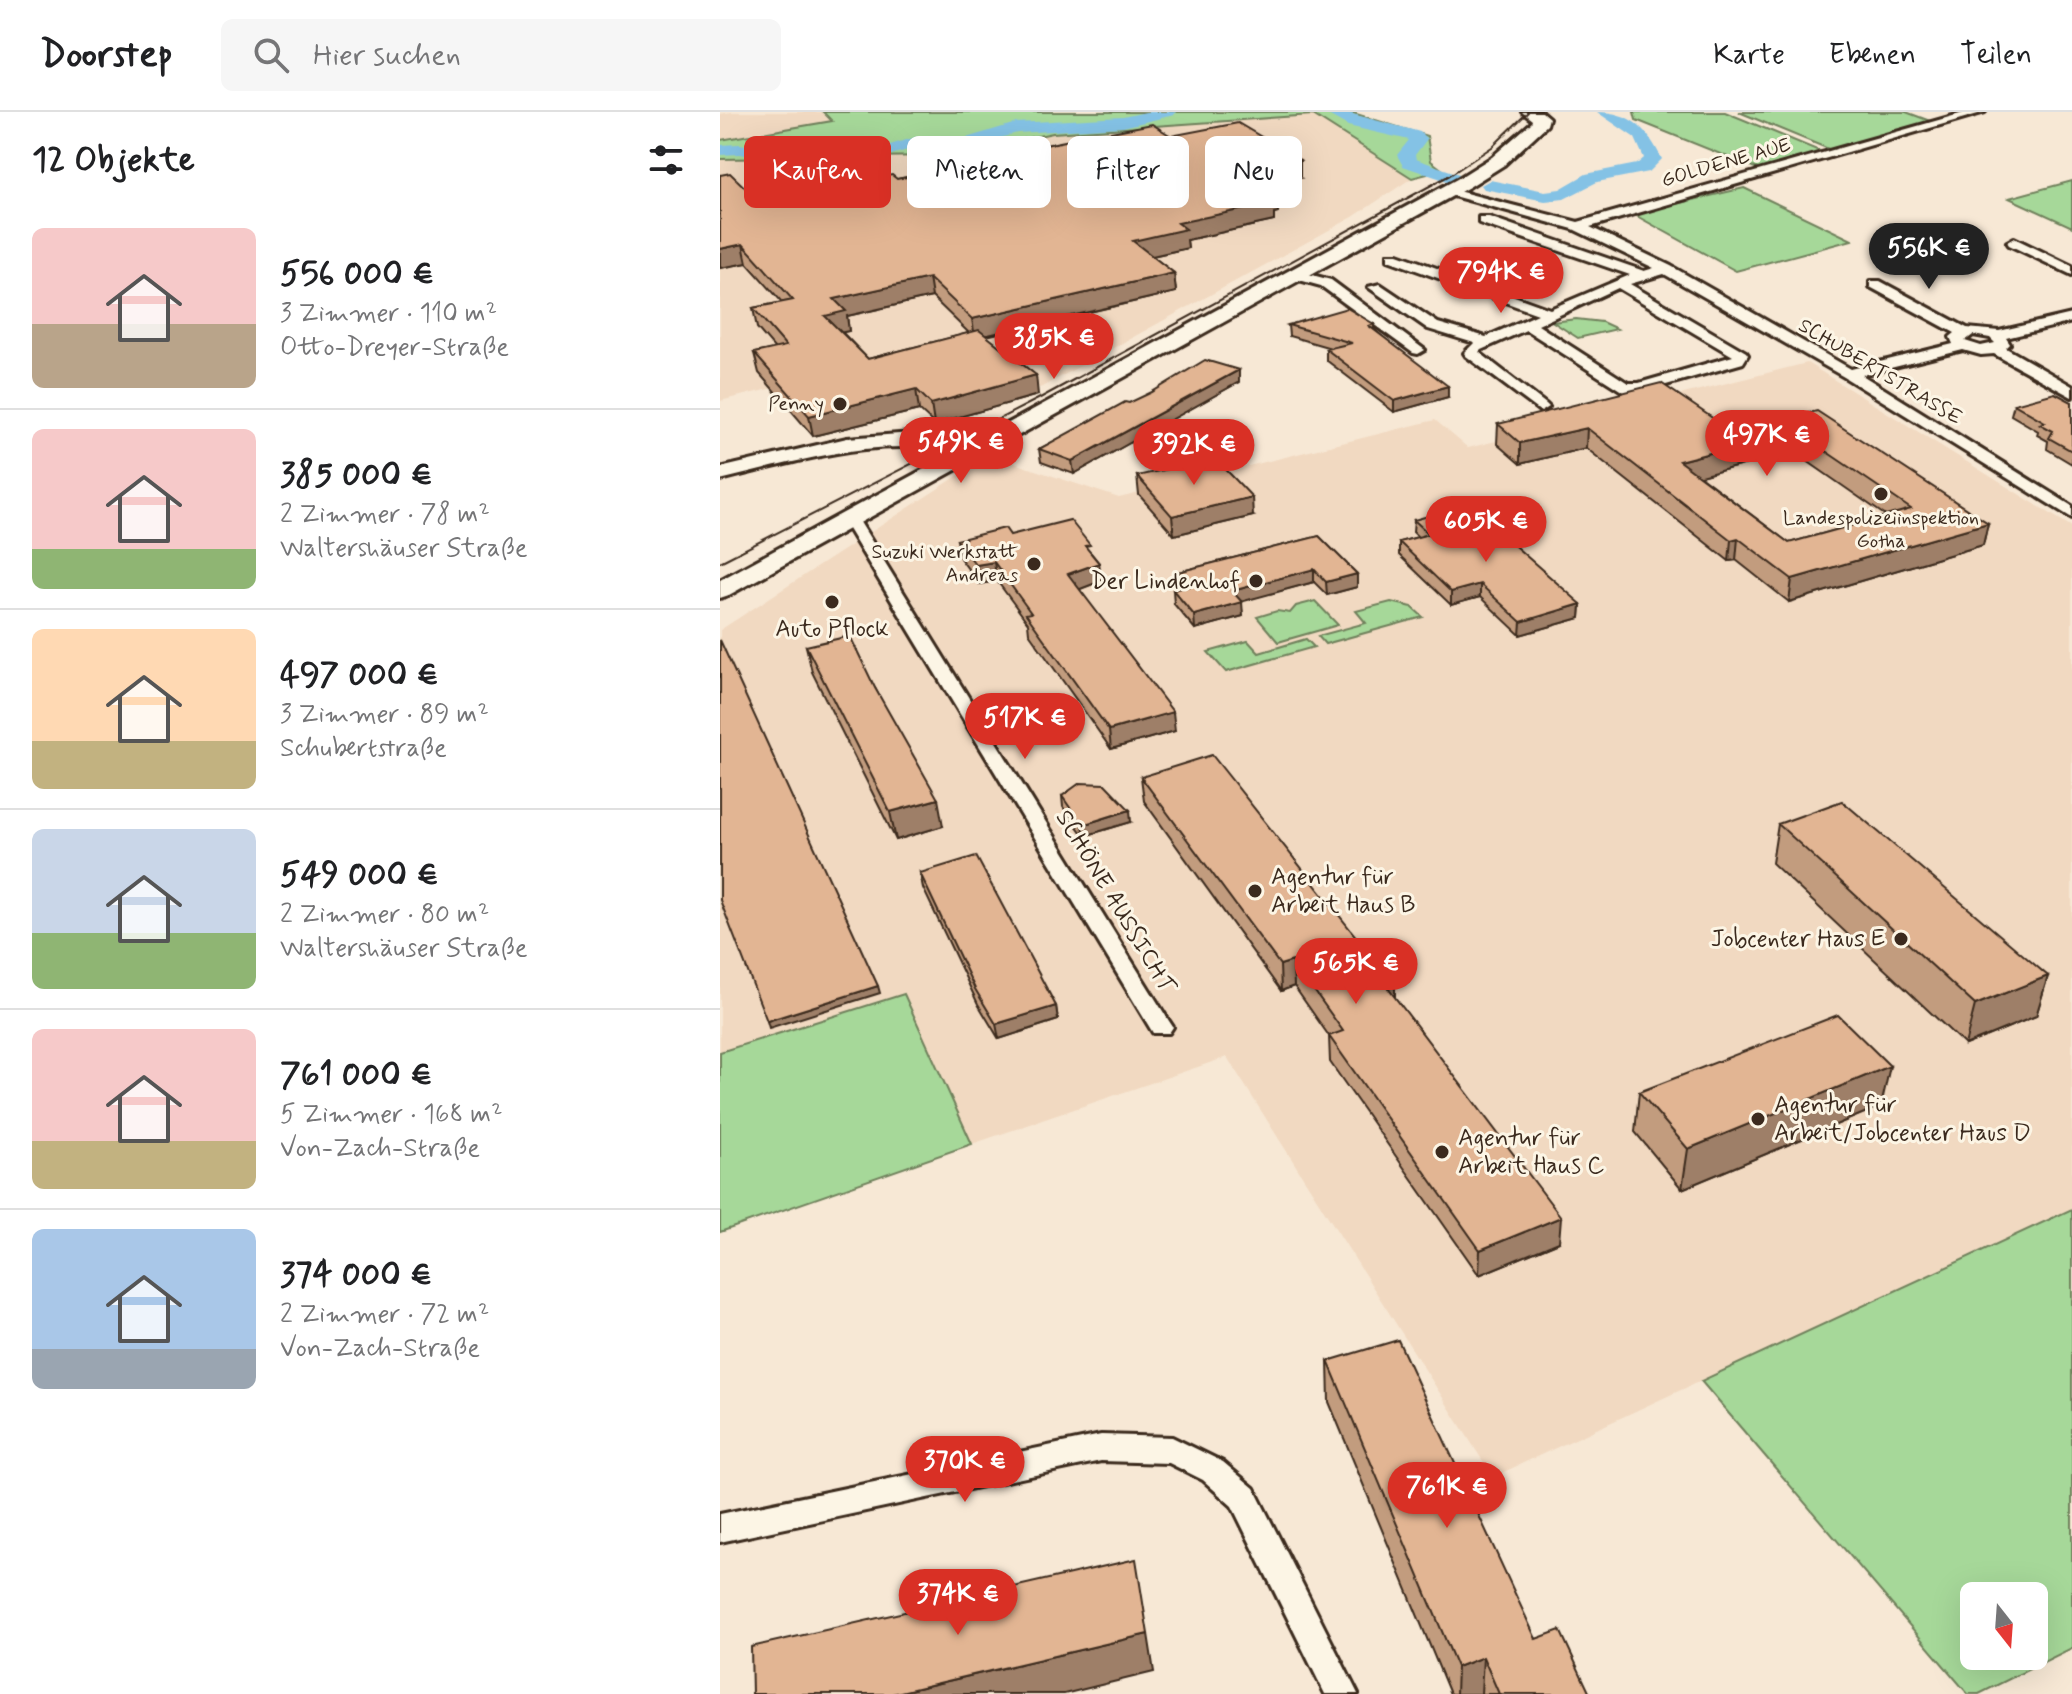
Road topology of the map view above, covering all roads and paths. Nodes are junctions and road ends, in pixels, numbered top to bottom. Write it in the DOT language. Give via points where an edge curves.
graph roads {
  1 [pos="1979,112"];
  2 [pos="1539,118"];
  3 [pos="1450,191"];
  4 [pos="1484,220"];
  5 [pos="1578,226"];
  6 [pos="2014,242"];
  7 [pos="1393,257"];
  8 [pos="1666,269"];
  9 [pos="2072,271"];
  10 [pos="1297,275"];
  11 [pos="1642,275"];
  12 [pos="1619,283"];
  13 [pos="1875,284"];
  14 [pos="1375,287"];
  15 [pos="1551,314"];
  16 [pos="2072,318"];
  17 [pos="1527,324"];
  18 [pos="1964,339"];
  19 [pos="1487,342"];
  20 [pos="1997,342"];
  21 [pos="1418,350"];
  22 [pos="1849,374"];
  23 [pos="2072,392"];
  24 [pos="1541,407"];
  25 [pos="975,450"];
  26 [pos="720,474"];
  27 [pos="2072,513"];
  28 [pos="850,519"];
  29 [pos="720,590"];
  30 [pos="1161,1027"];
  31 [pos="720,1528"];
  32 [pos="1342,1694"];
  1 -- 5 [label="street, GOLDENE AUE"];
  2 -- 3 [label="main road" via="1498,161"];
  3 -- 5 [label="street, SCHUBERTSTRASSE"];
  3 -- 10 [label="main road"];
  4 -- 11 [label="street"];
  5 -- 8 [label="street, SCHUBERTSTRASSE"];
  6 -- 9 [label="street"];
  7 -- 15 [label="street"];
  8 -- 11 [label="street"];
  8 -- 22 [label="street, SCHUBERTSTRASSE"];
  10 -- 21 [label="street" via="1326,283"];
  10 -- 25 [label="main road"];
  11 -- 12 [label="street"];
  12 -- 15 [label="street"];
  12 -- 17 [label="street" via="1741,355 1738,360 1625,388"];
  13 -- 18 [label="street"];
  14 -- 19 [label="street" via="1433,326"];
  15 -- 17 [label="street"];
  16 -- 20 [label="street"];
  17 -- 19 [label="street"];
  18 -- 20 [label="street" via="1976,350"];
  18 -- 22 [label="street"];
  19 -- 24 [label="street" via="1471,353"];
  20 -- 23 [label="street"];
  22 -- 27 [label="street, SCHUBERTSTRASSE"];
  25 -- 26 [label="street" via="903,437"];
  25 -- 28 [label="main road"];
  28 -- 29 [label="main road"];
  28 -- 30 [label="street, SCHÖNE AUSSICHT"];
  31 -- 32 [label="street" via="1101,1448 1172,1450 1213,1471 1243,1497"];
}
